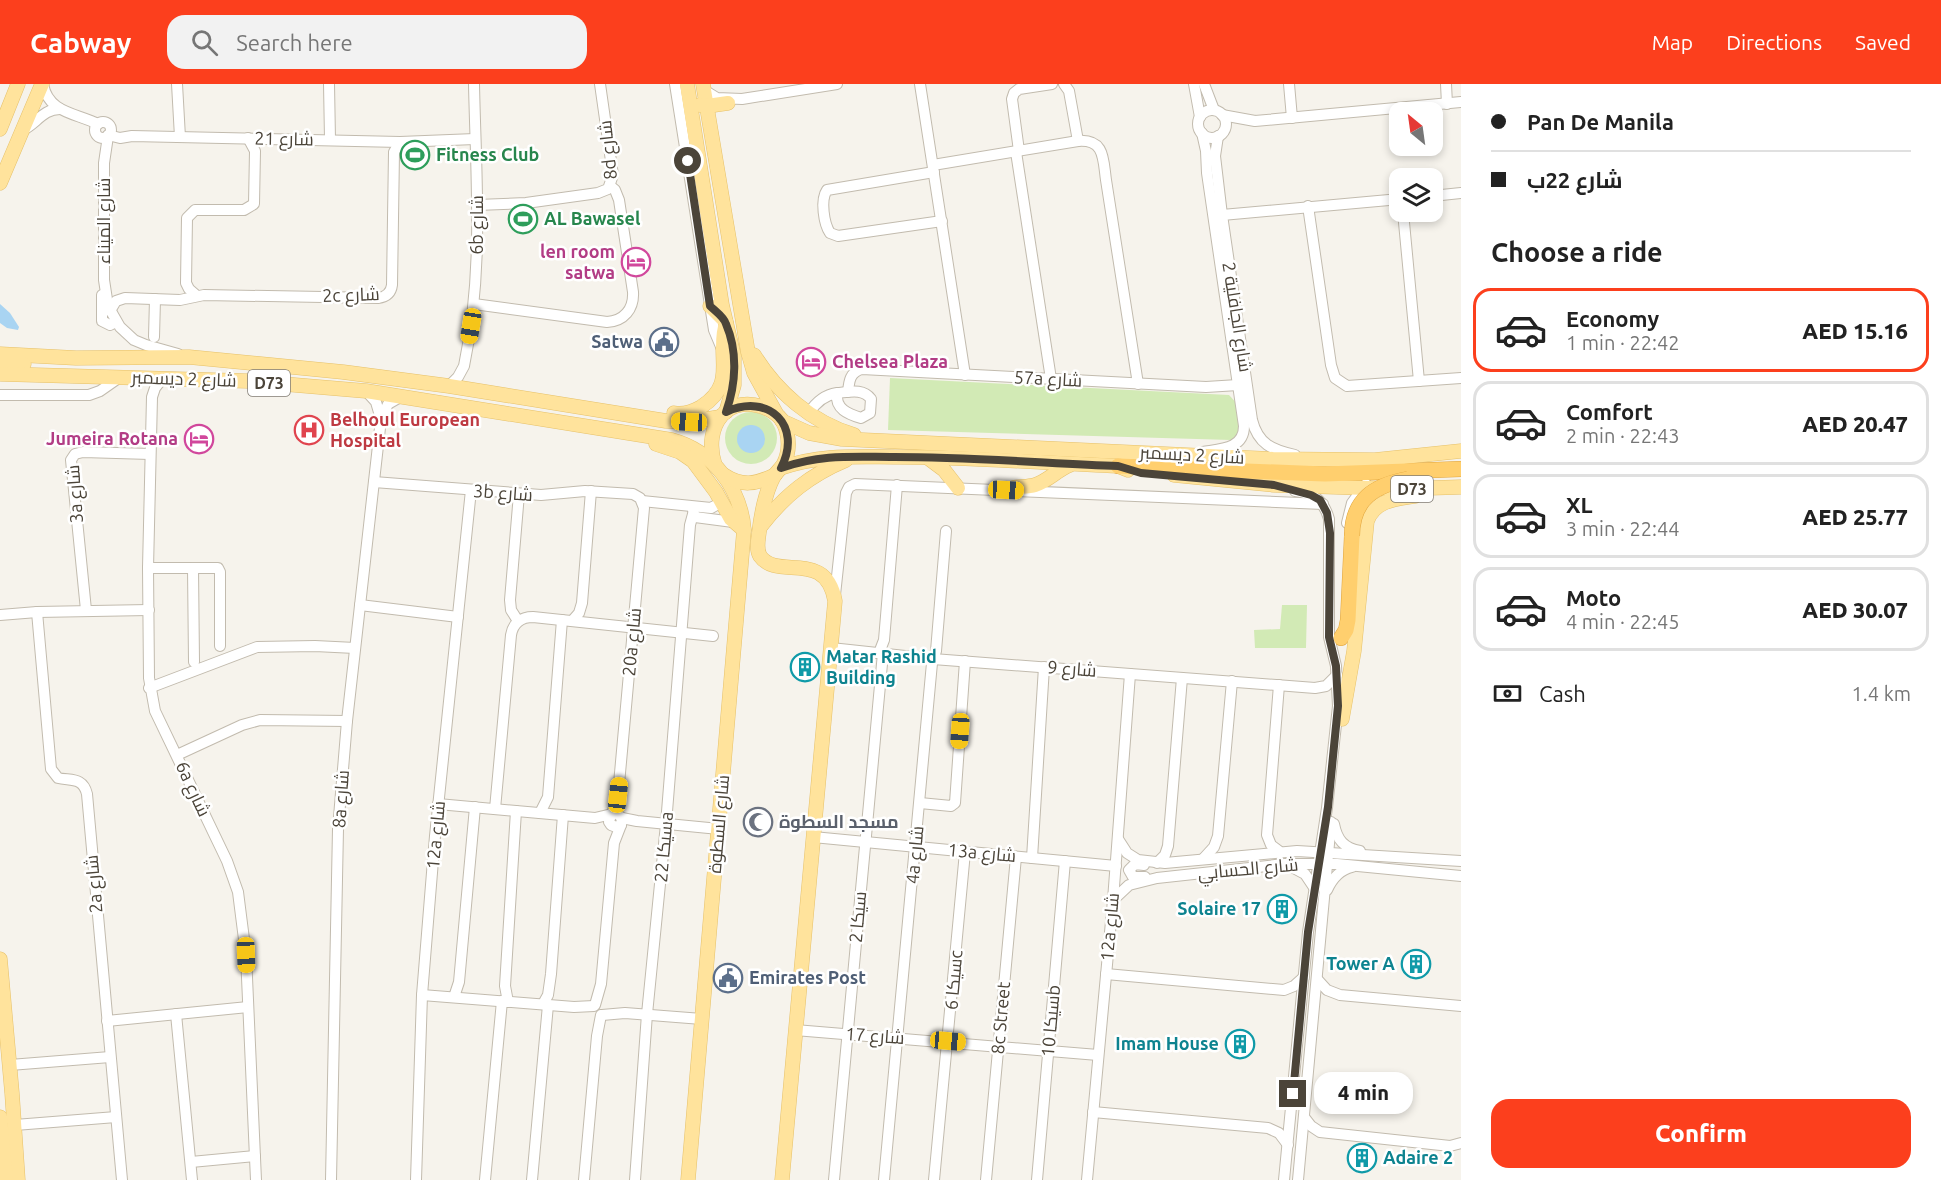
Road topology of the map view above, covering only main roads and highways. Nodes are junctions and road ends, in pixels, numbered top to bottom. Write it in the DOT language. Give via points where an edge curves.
graph roads {
  1 [pos="18,84"];
  2 [pos="42,84"];
  3 [pos="687,84"];
  4 [pos="700,86"];
  5 [pos="728,103"];
  6 [pos="708,112"];
  7 [pos="0,129"];
  8 [pos="0,183"];
  9 [pos="746,270"];
  10 [pos="737,287"];
  11 [pos="710,306"];
  12 [pos="726,322"];
  13 [pos="746,341"];
  14 [pos="0,345"];
  15 [pos="0,354"];
  16 [pos="76,358"];
  17 [pos="243,362"];
  18 [pos="0,364"];
  19 [pos="281,367"];
  20 [pos="0,374"];
  21 [pos="26,375"];
  22 [pos="218,380"];
  23 [pos="251,381"];
  24 [pos="0,384"];
  25 [pos="723,414"];
  26 [pos="640,416"];
  27 [pos="779,417"];
  28 [pos="626,434"];
  29 [pos="870,440"];
  30 [pos="1461,451"];
  31 [pos="855,457"];
  32 [pos="926,457"];
  33 [pos="1075,464"];
  34 [pos="1118,466"];
  35 [pos="1461,469"];
  36 [pos="719,470"];
  37 [pos="778,472"];
  38 [pos="1459,484"];
  39 [pos="958,488"];
  40 [pos="1006,490"];
  41 [pos="739,526"];
  42 [pos="759,528"];
  43 [pos="774,564"];
  44 [pos="742,571"];
  45 [pos="1341,638"];
  46 [pos="1340,713"];
  47 [pos="0,959"];
  48 [pos="0,1117"];
  49 [pos="6,1180"];
  50 [pos="18,1180"];
  51 [pos="688,1180"];
  52 [pos="782,1180"];
  1 -- 7 [label="main road"];
  2 -- 8 [label="main road"];
  3 -- 12 [label="main road" via="689,134"];
  4 -- 6 [label="main road" via="696,101"];
  5 -- 6 [label="main road"];
  6 -- 10 [label="main road"];
  9 -- 10 [label="main road"];
  10 -- 13 [label="main road"];
  11 -- 12 [label="main road"];
  12 -- 25 [label="main road" via="735,366 733,392"];
  12 -- 26 [label="main road" via="722,341 725,367 718,392 707,403 685,414 662,412"];
  13 -- 27 [label="main road" via="754,373"];
  13 -- 29 [label="main road" via="776,385 794,402 846,433"];
  14 -- 16 [label="main road" via="50,349"];
  15 -- 16 [label="main road, شارع 2 ديسمبر / D73"];
  16 -- 17 [label="main road, شارع 2 ديسمبر / D73" via="189,357"];
  16 -- 18 [label="main road" via="53,364"];
  17 -- 19 [label="main road, شارع 2 ديسمبر / D73"];
  17 -- 22 [label="main road" via="240,372 222,373"];
  19 -- 23 [label="main road" via="275,372 256,372"];
  19 -- 26 [label="main road, شارع 2 ديسمبر / D73" via="381,376"];
  20 -- 21 [label="main road, شارع 2 ديسمبر / D73"];
  21 -- 22 [label="main road, شارع 2 ديسمبر / D73"];
  21 -- 24 [label="main road"];
  22 -- 23 [label="main road, شارع 2 ديسمبر / D73"];
  23 -- 28 [label="main road, شارع 2 ديسمبر / D73" via="366,390"];
  25 -- 26 [label="main road, شارع 2 ديسمبر / D73" via="689,422"];
  25 -- 27 [label="main road" via="738,406 751,405 764,407"];
  25 -- 36 [label="main road" via="711,434 710,445"];
  27 -- 29 [label="main road, شارع 2 ديسمبر / D73" via="820,436"];
  27 -- 37 [label="main road" via="789,445"];
  28 -- 36 [label="main road, شارع 2 ديسمبر / D73" via="682,442"];
  28 -- 41 [label="main road" via="689,457"];
  29 -- 30 [label="main road, شارع 2 ديسمبر / D73" via="1252,459 1375,460"];
  31 -- 32 [label="main road, شارع 2 ديسمبر / D73"];
  31 -- 37 [label="main road, شارع 2 ديسمبر / D73" via="813,459"];
  31 -- 42 [label="main road" via="801,485"];
  32 -- 33 [label="main road, شارع 2 ديسمبر / D73"];
  32 -- 39 [label="main road" via="944,470"];
  33 -- 34 [label="main road, شارع 2 ديسمبر / D73"];
  33 -- 40 [label="main road" via="1059,469 1037,484"];
  34 -- 35 [label="highway" via="1288,473"];
  34 -- 38 [label="main road, شارع 2 ديسمبر / D73" via="1141,473 1274,485 1399,489"];
  36 -- 37 [label="main road" via="741,483 759,483"];
  36 -- 41 [label="main road, شارع السطوة" via="739,502 743,515"];
  37 -- 42 [label="main road"];
  38 -- 45 [label="highway, bridge" via="1408,479 1383,485 1367,496 1356,512 1348,620"];
  38 -- 46 [label="main road" via="1383,503 1368,517 1354,651"];
  41 -- 44 [label="main road, شارع السطوة"];
  42 -- 43 [label="main road" via="758,551 763,559"];
  43 -- 44 [label="main road"];
  43 -- 52 [label="main road" via="815,571 829,584 835,601"];
  44 -- 51 [label="main road, شارع السطوة"];
  47 -- 50 [label="main road"];
  48 -- 49 [label="main road"];
}
